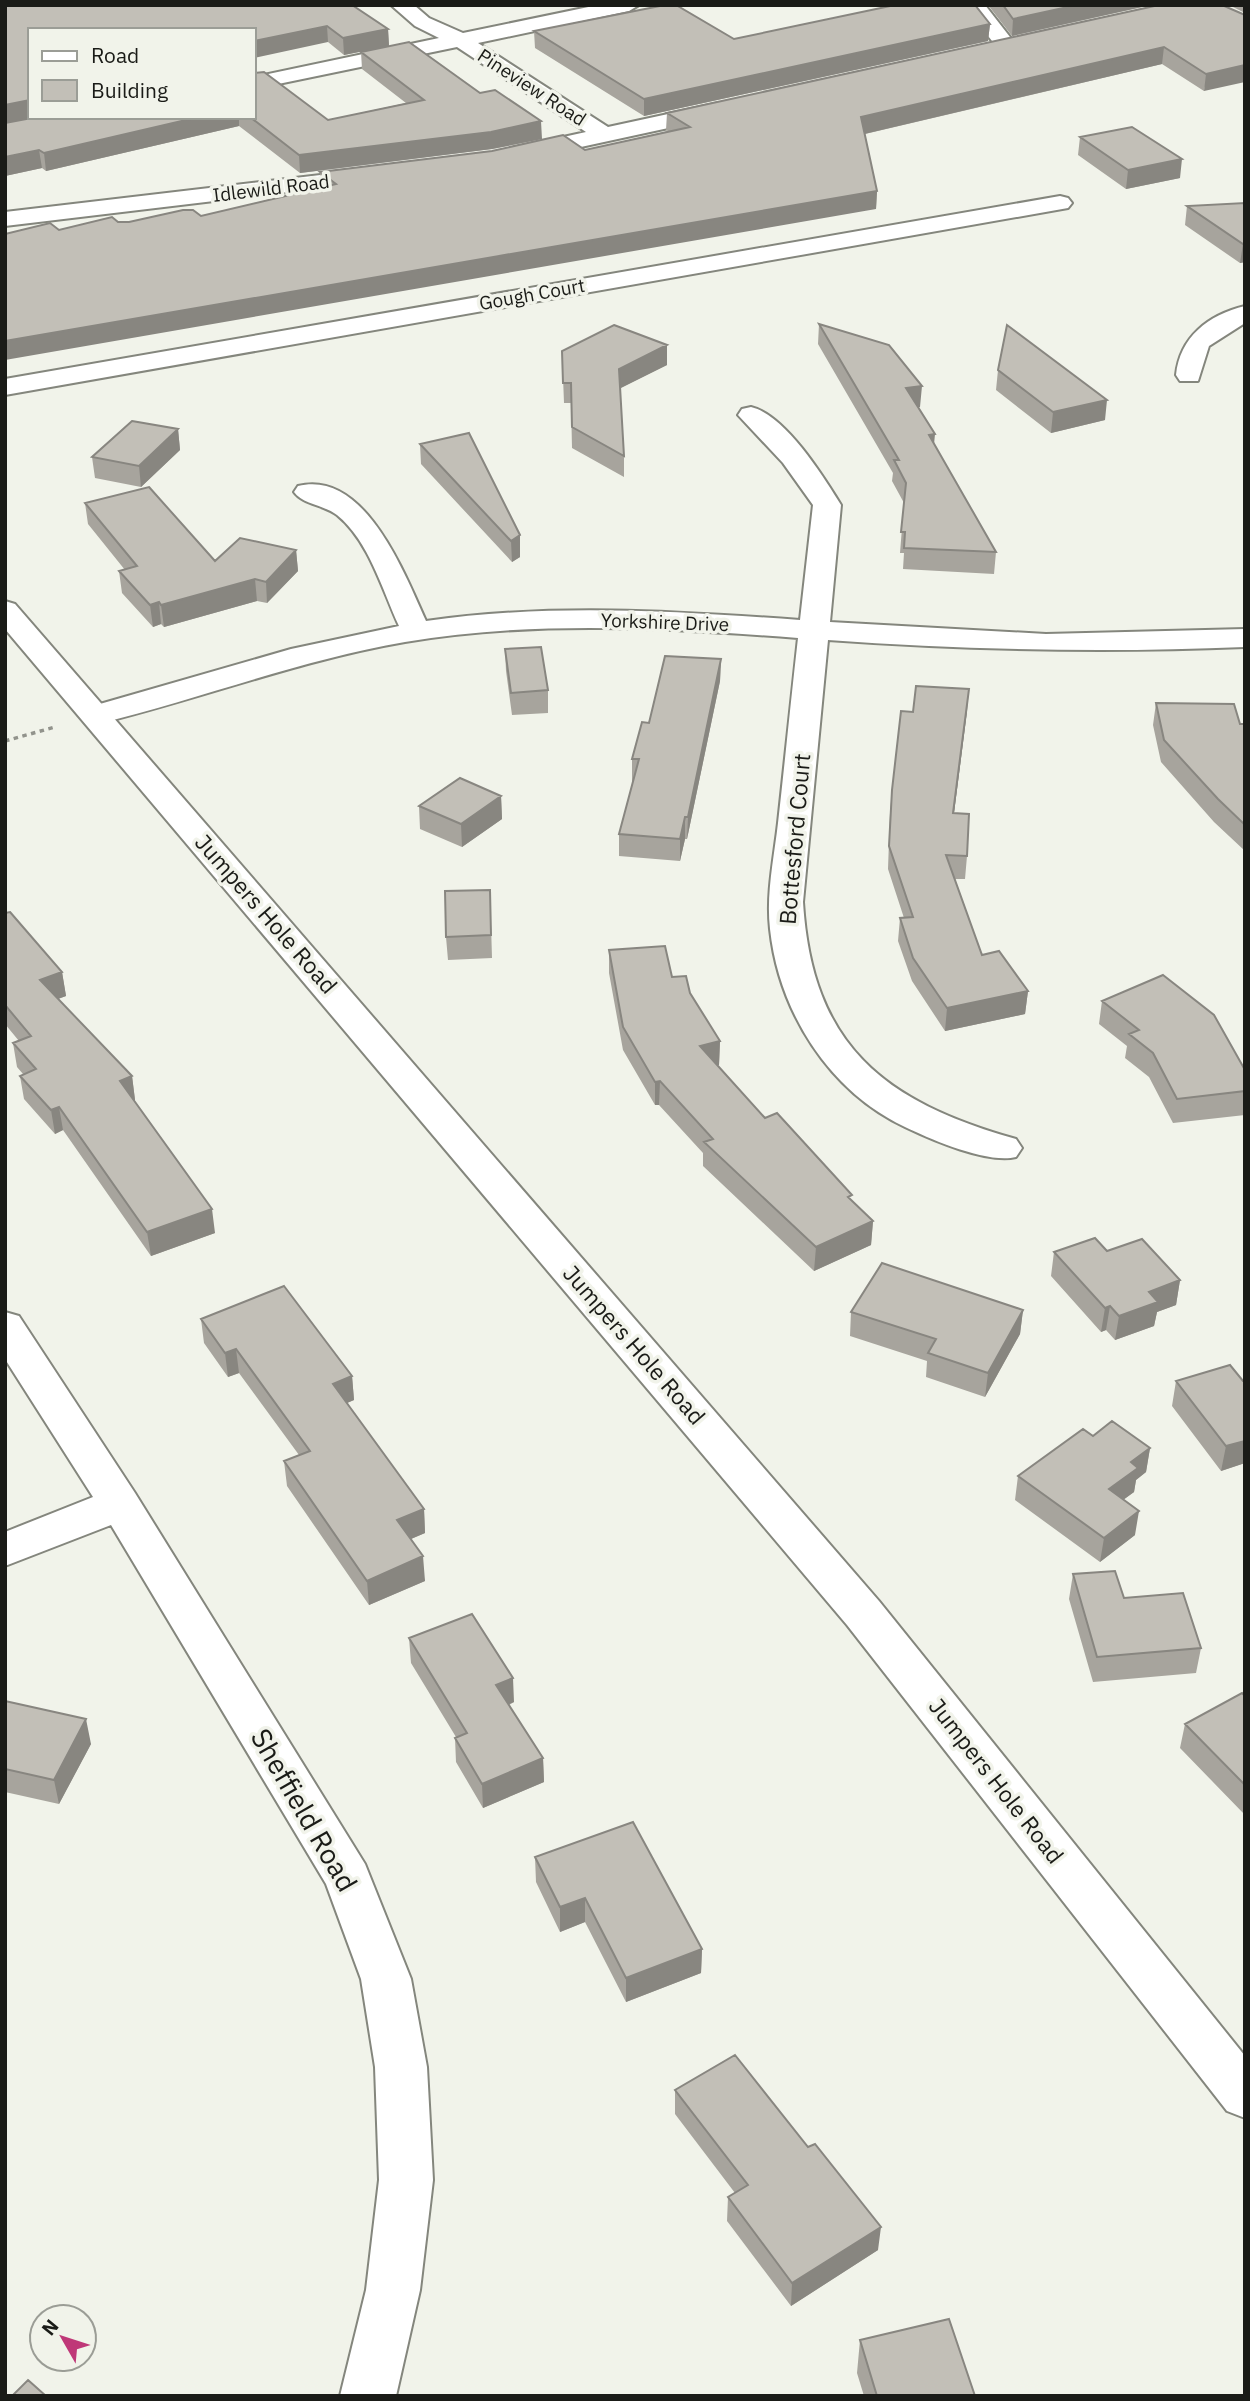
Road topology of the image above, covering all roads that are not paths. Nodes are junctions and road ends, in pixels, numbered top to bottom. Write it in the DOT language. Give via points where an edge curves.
graph roads {
  1 [pos="401,5"];
  2 [pos="629,5"];
  3 [pos="974,5"];
  4 [pos="460,40"];
  5 [pos="1030,41"];
  6 [pos="1006,46"];
  7 [pos="984,51"];
  8 [pos="256,83"];
  9 [pos="739,106"];
  10 [pos="605,135"];
  11 [pos="504,157"];
  12 [pos="397,173"];
  13 [pos="1060,202"];
  14 [pos="5,219"];
  15 [pos="1245,313"];
  16 [pos="1189,375"];
  17 [pos="5,387"];
  18 [pos="751,415"];
  19 [pos="307,492"];
  20 [pos="5,610"];
  21 [pos="816,628"];
  22 [pos="416,631"];
  23 [pos="1245,638"];
  24 [pos="97,715"];
  25 [pos="1003,1148"];
  26 [pos="5,1326"];
  27 [pos="120,1504"];
  28 [pos="5,1550"];
  29 [pos="1245,2095"];
  30 [pos="368,2396"];
  1 -- 4 [label="street, Pineview Road" via="422,22"];
  2 -- 4 [label="street"];
  3 -- 6 [label="street"];
  4 -- 8 [label="street"];
  4 -- 10 [label="street, Pineview Road"];
  5 -- 6 [label="street"];
  6 -- 7 [label="street"];
  9 -- 10 [label="street"];
  10 -- 11 [label="street"];
  12 -- 14 [label="street, Idlewild Road"];
  13 -- 17 [label="street, Gough Court"];
  15 -- 16 [label="street" via="1199,340 1190,353"];
  18 -- 21 [label="street, Bottesford Court" via="773,433 827,505"];
  19 -- 22 [label="street" via="342,506 368,533"];
  20 -- 24 [label="street, Jumpers Hole Road"];
  21 -- 22 [label="street, Yorkshire Drive" via="602,619"];
  21 -- 23 [label="street, Yorkshire Drive" via="1017,642"];
  21 -- 25 [label="street, Bottesford Court" via="786,902 791,957 803,993 822,1031 853,1073 880,1097 941,1130"];
  22 -- 24 [label="street, Yorkshire Drive" via="262,665"];
  24 -- 29 [label="street, Jumpers Hole Road" via="863,1613"];
  26 -- 27 [label="street, Sheffield Road"];
  27 -- 28 [label="street"];
  27 -- 30 [label="street, Sheffield Road" via="348,1878 386,1979 401,2067 406,2180 393,2290"];
}
